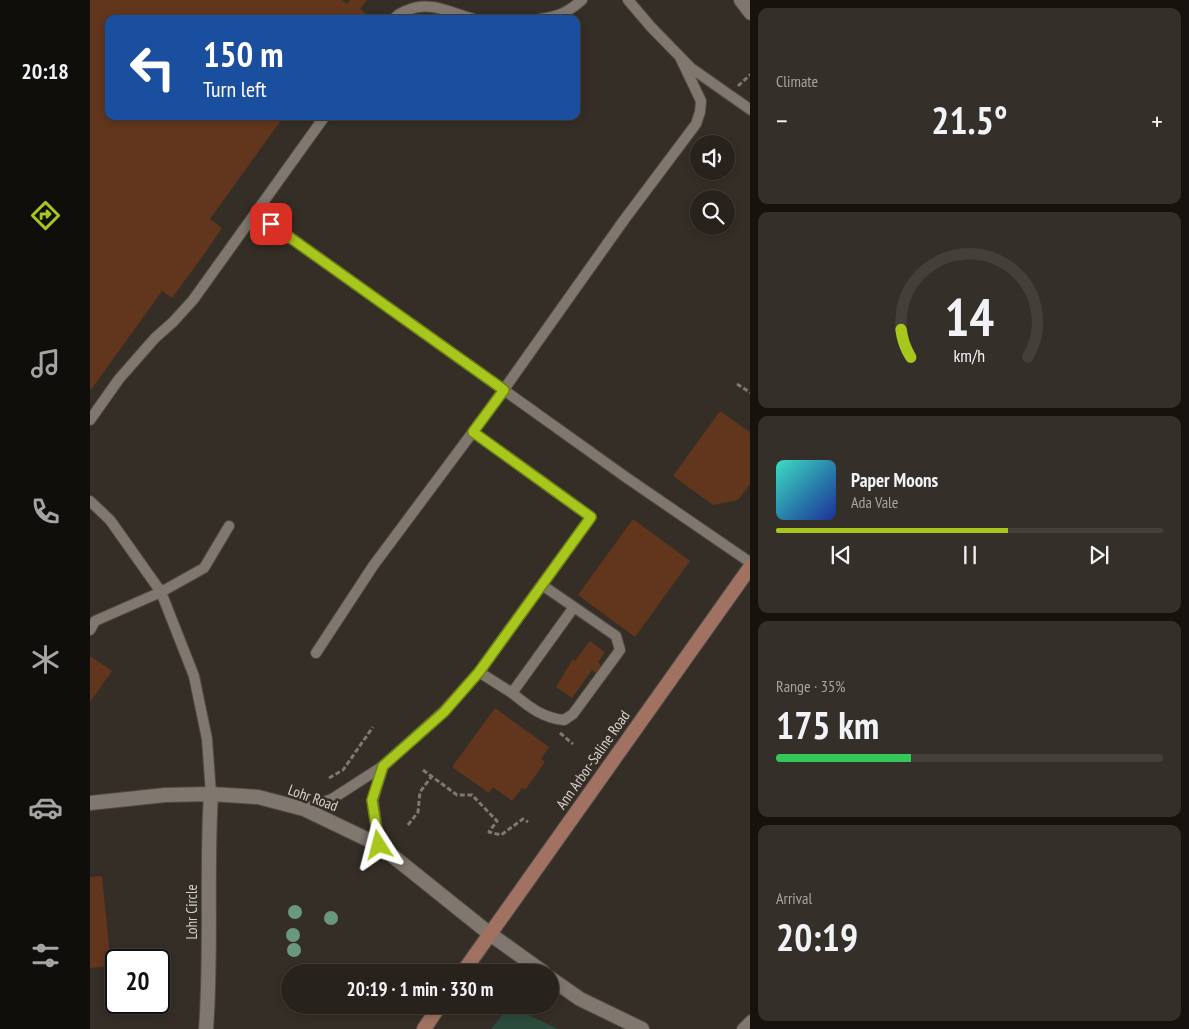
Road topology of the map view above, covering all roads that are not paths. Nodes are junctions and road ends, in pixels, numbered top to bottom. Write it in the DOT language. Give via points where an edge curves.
graph roads {
  1 [pos="582,0"];
  2 [pos="628,0"];
  3 [pos="741,0"];
  4 [pos="410,4"];
  5 [pos="750,13"];
  6 [pos="397,15"];
  7 [pos="461,15"];
  8 [pos="559,15"];
  9 [pos="680,57"];
  10 [pos="750,110"];
  11 [pos="322,120"];
  12 [pos="256,213"];
  13 [pos="504,390"];
  14 [pos="90,420"];
  15 [pos="473,432"];
  16 [pos="90,501"];
  17 [pos="229,526"];
  18 [pos="750,565"];
  19 [pos="542,585"];
  20 [pos="161,592"];
  21 [pos="574,607"];
  22 [pos="90,630"];
  23 [pos="316,653"];
  24 [pos="479,672"];
  25 [pos="512,693"];
  26 [pos="383,766"];
  27 [pos="211,794"];
  28 [pos="90,803"];
  29 [pos="304,809"];
  30 [pos="379,845"];
  31 [pos="490,934"];
  32 [pos="469,964"];
  33 [pos="532,964"];
  34 [pos="559,984"];
  35 [pos="434,1014"];
  36 [pos="750,1020"];
  37 [pos="206,1029"];
  38 [pos="424,1029"];
  39 [pos="642,1029"];
  40 [pos="742,1029"];
  1 -- 8 [label="lane"];
  2 -- 9 [label="lane"];
  3 -- 5 [label="street"];
  4 -- 6 [label="lane"];
  4 -- 7 [label="lane" via="433,6"];
  9 -- 10 [label="lane"];
  9 -- 13 [label="lane" via="701,101 696,124"];
  11 -- 12 [label="lane"];
  12 -- 13 [label="lane"];
  12 -- 14 [label="lane" via="193,300 154,338"];
  13 -- 15 [label="lane"];
  13 -- 18 [label="lane"];
  15 -- 19 [label="lane" via="591,517"];
  15 -- 23 [label="lane" via="373,566"];
  16 -- 20 [label="lane" via="110,520"];
  17 -- 20 [label="lane" via="204,568"];
  18 -- 31 [label="main road, Ann Arbor-Saline Road"];
  19 -- 21 [label="lane"];
  19 -- 24 [label="lane"];
  20 -- 22 [label="lane" via="96,621"];
  20 -- 27 [label="lane" via="194,676 207,739"];
  21 -- 25 [label="lane"];
  21 -- 25 [label="lane" via="616,636 620,650 573,714 564,720 540,714"];
  24 -- 25 [label="lane"];
  24 -- 26 [label="lane" via="444,712"];
  26 -- 29 [label="lane" via="332,798"];
  26 -- 30 [label="lane" via="372,800"];
  27 -- 28 [label="street, Lohr Road"];
  27 -- 29 [label="street, Lohr Road" via="258,797"];
  27 -- 37 [label="street, Lohr Circle"];
  29 -- 30 [label="street, Lohr Road"];
  30 -- 31 [label="street, Lohr Road"];
  31 -- 32 [label="main road, Ann Arbor-Saline Road"];
  31 -- 33 [label="street, Lohr Road"];
  34 -- 39 [label="street" via="580,999"];
  35 -- 38 [label="main road"];
  36 -- 40 [label="lane"];
}
